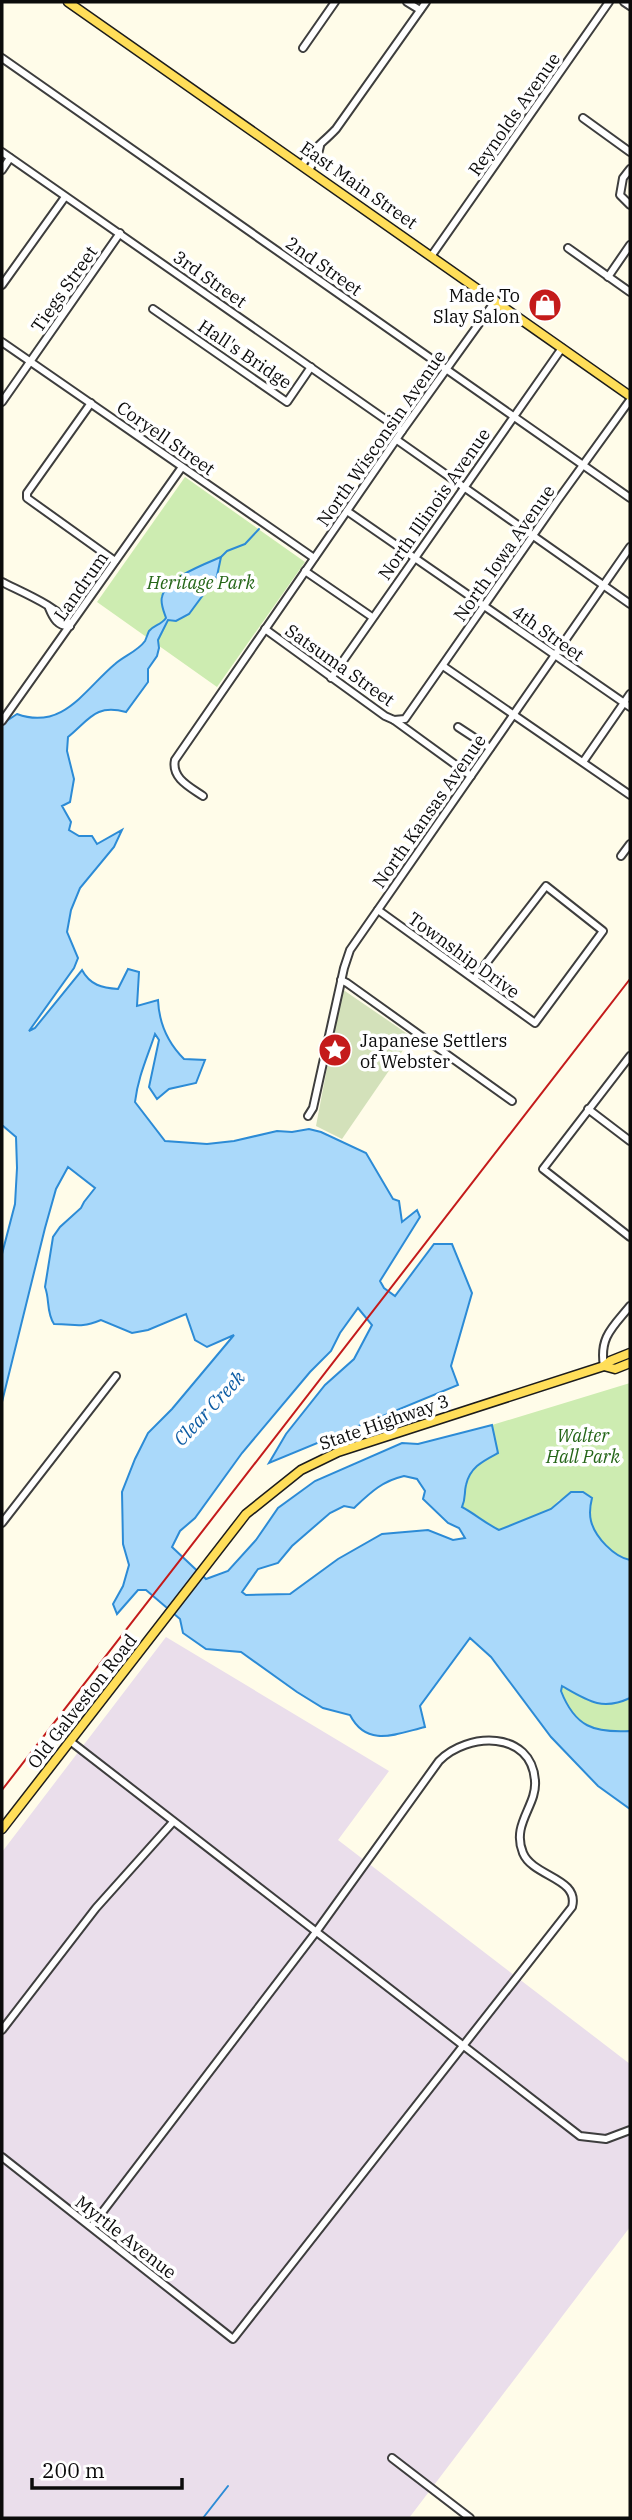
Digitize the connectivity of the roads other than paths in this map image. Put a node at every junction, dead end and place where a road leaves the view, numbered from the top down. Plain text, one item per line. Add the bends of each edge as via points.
1 (68, 2) edge
2 (335, 2) edge
3 (407, 2) edge
4 (426, 2) edge
5 (609, 2) edge
6 (624, 2) edge
7 (630, 6) edge
8 (420, 10) junction
9 (303, 48) dead end
10 (2, 58) edge
11 (583, 118) dead end
12 (2, 152) edge
13 (630, 152) edge
14 (10, 158) junction
15 (305, 167) junction
16 (630, 169) edge
17 (2, 170) edge
18 (65, 197) junction
19 (630, 205) edge
20 (120, 233) junction
21 (630, 246) edge
22 (568, 248) dead end
23 (432, 255) junction
24 (608, 277) junction
25 (2, 285) edge
26 (630, 292) edge
27 (496, 300) junction
28 (153, 309) dead end
29 (2, 342) edge
30 (562, 348) junction
31 (30, 361) junction
32 (311, 367) junction
33 (445, 369) junction
34 (630, 398) edge
35 (2, 402) edge
36 (91, 403) junction
37 (513, 416) junction
38 (402, 431) junction
39 (397, 440) junction
40 (583, 465) junction
41 (183, 467) junction
42 (463, 487) junction
43 (630, 498) edge
44 (347, 511) junction
45 (533, 536) junction
46 (630, 547) edge
47 (414, 557) junction
48 (314, 558) junction
49 (116, 561) junction
50 (305, 571) junction
51 (2, 582) edge
52 (603, 585) junction
53 (630, 604) edge
54 (485, 606) junction
55 (372, 617) junction
56 (70, 625) junction
57 (265, 629) junction
58 (554, 654) junction
59 (443, 666) junction
60 (331, 678) junction
61 (630, 694) edge
62 (627, 705) edge
63 (513, 715) junction
64 (397, 720) junction
65 (2, 721) edge
66 (458, 727) dead end
67 (490, 748) junction
68 (583, 762) junction
69 (471, 776) junction
70 (630, 795) edge
71 (203, 796) dead end
72 (630, 844) edge
73 (621, 856) dead end
74 (378, 910) junction
75 (474, 979) junction
76 (341, 981) junction
77 (630, 1056) edge
78 (512, 1101) dead end
79 (588, 1109) junction
80 (308, 1116) dead end
81 (630, 1141) edge
82 (630, 1237) edge
83 (630, 1306) edge
84 (630, 1353) edge
85 (630, 1363) edge
86 (604, 1366) junction
87 (116, 1376) dead end
88 (2, 1523) edge
89 (186, 1593) joint
90 (70, 1741) junction
91 (173, 1822) junction
92 (2, 1829) edge
93 (316, 1932) junction
94 (2, 2030) edge
95 (461, 2046) junction
96 (630, 2130) edge
97 (2, 2157) edge
98 (91, 2227) junction
99 (393, 2458) dead end
100 (470, 2518) edge

1 - 15 main road, East Main Street
2 - 9 street
3 - 8 street
4 - 8 street
5 - 23 street, Reynolds Avenue
6 - 7 street
8 - 15 street
10 - 33 street, 2nd Street
11 - 13 street
12 - 14 street, 3rd Street
14 - 17 street
14 - 18 street, 3rd Street
15 - 23 main road, East Main Street
16 - 19 street via 620,195
18 - 20 street, 3rd Street
18 - 25 street
20 - 31 street, Tiegs Street
20 - 32 street, 3rd Street
21 - 24 street
22 - 24 street
23 - 27 main road, East Main Street
24 - 26 street
27 - 30 main road, East Main Street
27 - 33 street, North Wisconsin Avenue
28 - 32 street, Hall's Bridge via 287,402
29 - 31 street, Coryell Street
30 - 34 main road, East Main Street
30 - 37 street, North Illinois Avenue
31 - 35 street, Tiegs Street
31 - 36 street, Coryell Street
32 - 38 street, 3rd Street
33 - 37 street, 2nd Street
33 - 38 street, North Wisconsin Avenue
34 - 40 street, North Iowa Avenue
36 - 41 street, Coryell Street
36 - 49 street via 27,498
37 - 40 street, 2nd Street
37 - 42 street, North Illinois Avenue
38 - 39 street, North Wisconsin Avenue
39 - 42 street
39 - 44 street, North Wisconsin Avenue
40 - 43 street, 2nd Street
40 - 45 street, North Iowa Avenue
41 - 48 street, Coryell Street
41 - 49 street, Landrum
42 - 45 street
42 - 47 street, North Illinois Avenue
44 - 47 street, 4th Street
44 - 48 street, North Wisconsin Avenue
45 - 52 street
45 - 54 street, North Iowa Avenue
46 - 52 street, North Kansas Avenue
47 - 54 street, 4th Street
47 - 55 street, North Illinois Avenue
48 - 50 street, North Wisconsin Avenue
49 - 56 street, Landrum
50 - 55 street
50 - 57 street
51 - 56 street via 49,608 57,622
52 - 53 street
52 - 58 street, North Kansas Avenue
54 - 58 street, 4th Street
54 - 59 street, North Iowa Avenue
55 - 60 street, North Illinois Avenue
56 - 65 street, Landrum
57 - 60 street, Satsuma Street
57 - 71 street via 175,760 178,778
58 - 62 street, 4th Street
58 - 63 street, North Kansas Avenue
59 - 63 street
59 - 64 street, North Iowa Avenue via 411,713
60 - 64 street, Satsuma Street
61 - 62 street
62 - 68 street
63 - 67 street, North Kansas Avenue
63 - 68 street
64 - 69 street, Satsuma Street
66 - 67 street
67 - 69 street, North Kansas Avenue
68 - 70 street
69 - 74 street, North Kansas Avenue
72 - 73 street
74 - 75 street, Township Drive
74 - 76 street, North Kansas Avenue via 350,950
75 - 75 street, Township Drive via 546,886 603,931 535,1023
76 - 78 street
76 - 80 street, North Kansas Avenue
77 - 79 street
79 - 81 street
79 - 82 street via 543,1169
83 - 86 street via 607,1334
84 - 86 main road, State Highway 3
85 - 86 main road, State Highway 3 via 615,1369
86 - 89 main road, State Highway 3 via 338,1452 301,1470 246,1514
87 - 88 street
89 - 90 main road, Old Galveston Road
90 - 91 street
90 - 92 main road, Old Galveston Road
91 - 93 street
91 - 94 street via 96,1908
93 - 95 street
93 - 95 street via 444,1755 481,1740 501,1742 520,1751 531,1764 535,1781 520,1829 521,1850 534,1867 569,1888 573,1903
93 - 98 street
95 - 96 street via 580,2136 606,2139
95 - 98 street, Myrtle Avenue via 233,2339
97 - 98 street, Myrtle Avenue
99 - 100 street

